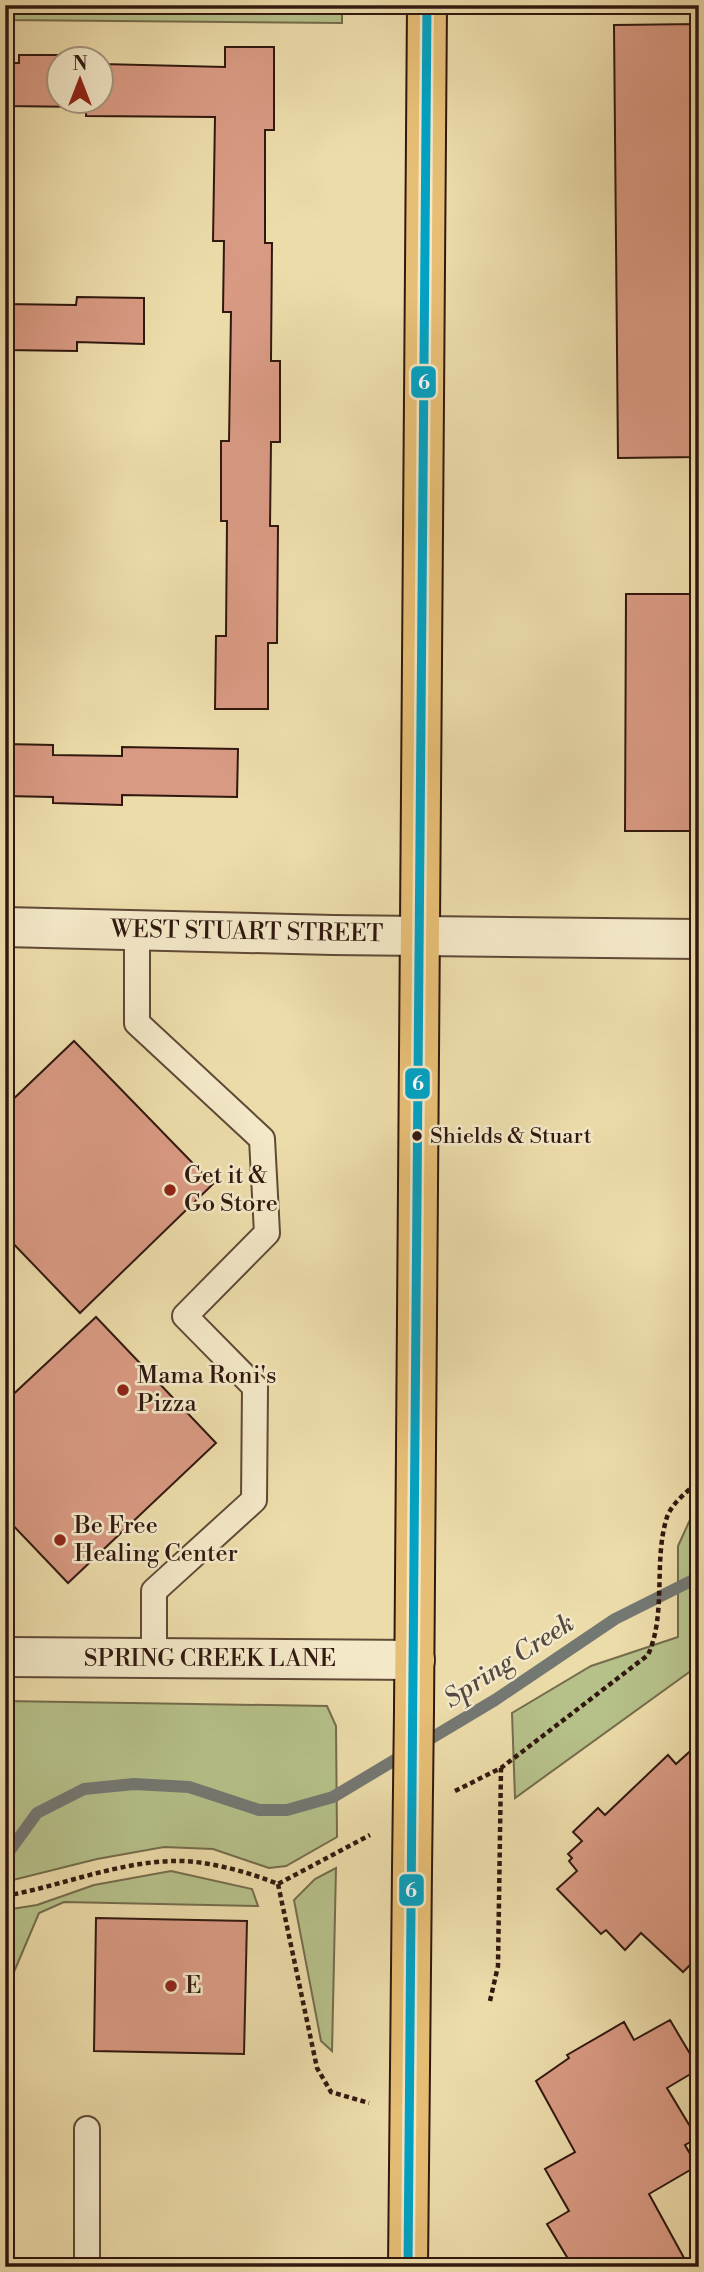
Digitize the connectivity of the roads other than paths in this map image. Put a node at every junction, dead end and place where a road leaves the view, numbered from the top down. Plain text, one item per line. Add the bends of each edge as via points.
1 (427, 5) edge
2 (5, 927) edge
3 (137, 930) junction
4 (421, 935) junction
5 (699, 939) edge
6 (5, 1657) edge
7 (154, 1659) junction
8 (415, 1660) junction
9 (87, 2129) dead end
10 (87, 2267) edge
11 (408, 2267) edge

1 - 4 main road
2 - 3 street, WEST STUART STREET
3 - 4 street, WEST STUART STREET
3 - 7 lane via 137,1023 262,1139 267,1233 185,1315 255,1387 254,1500 154,1591
4 - 5 street, WEST STUART STREET
4 - 8 main road
6 - 7 street, SPRING CREEK LANE
7 - 8 street, SPRING CREEK LANE
8 - 11 main road, bridge
9 - 10 lane

